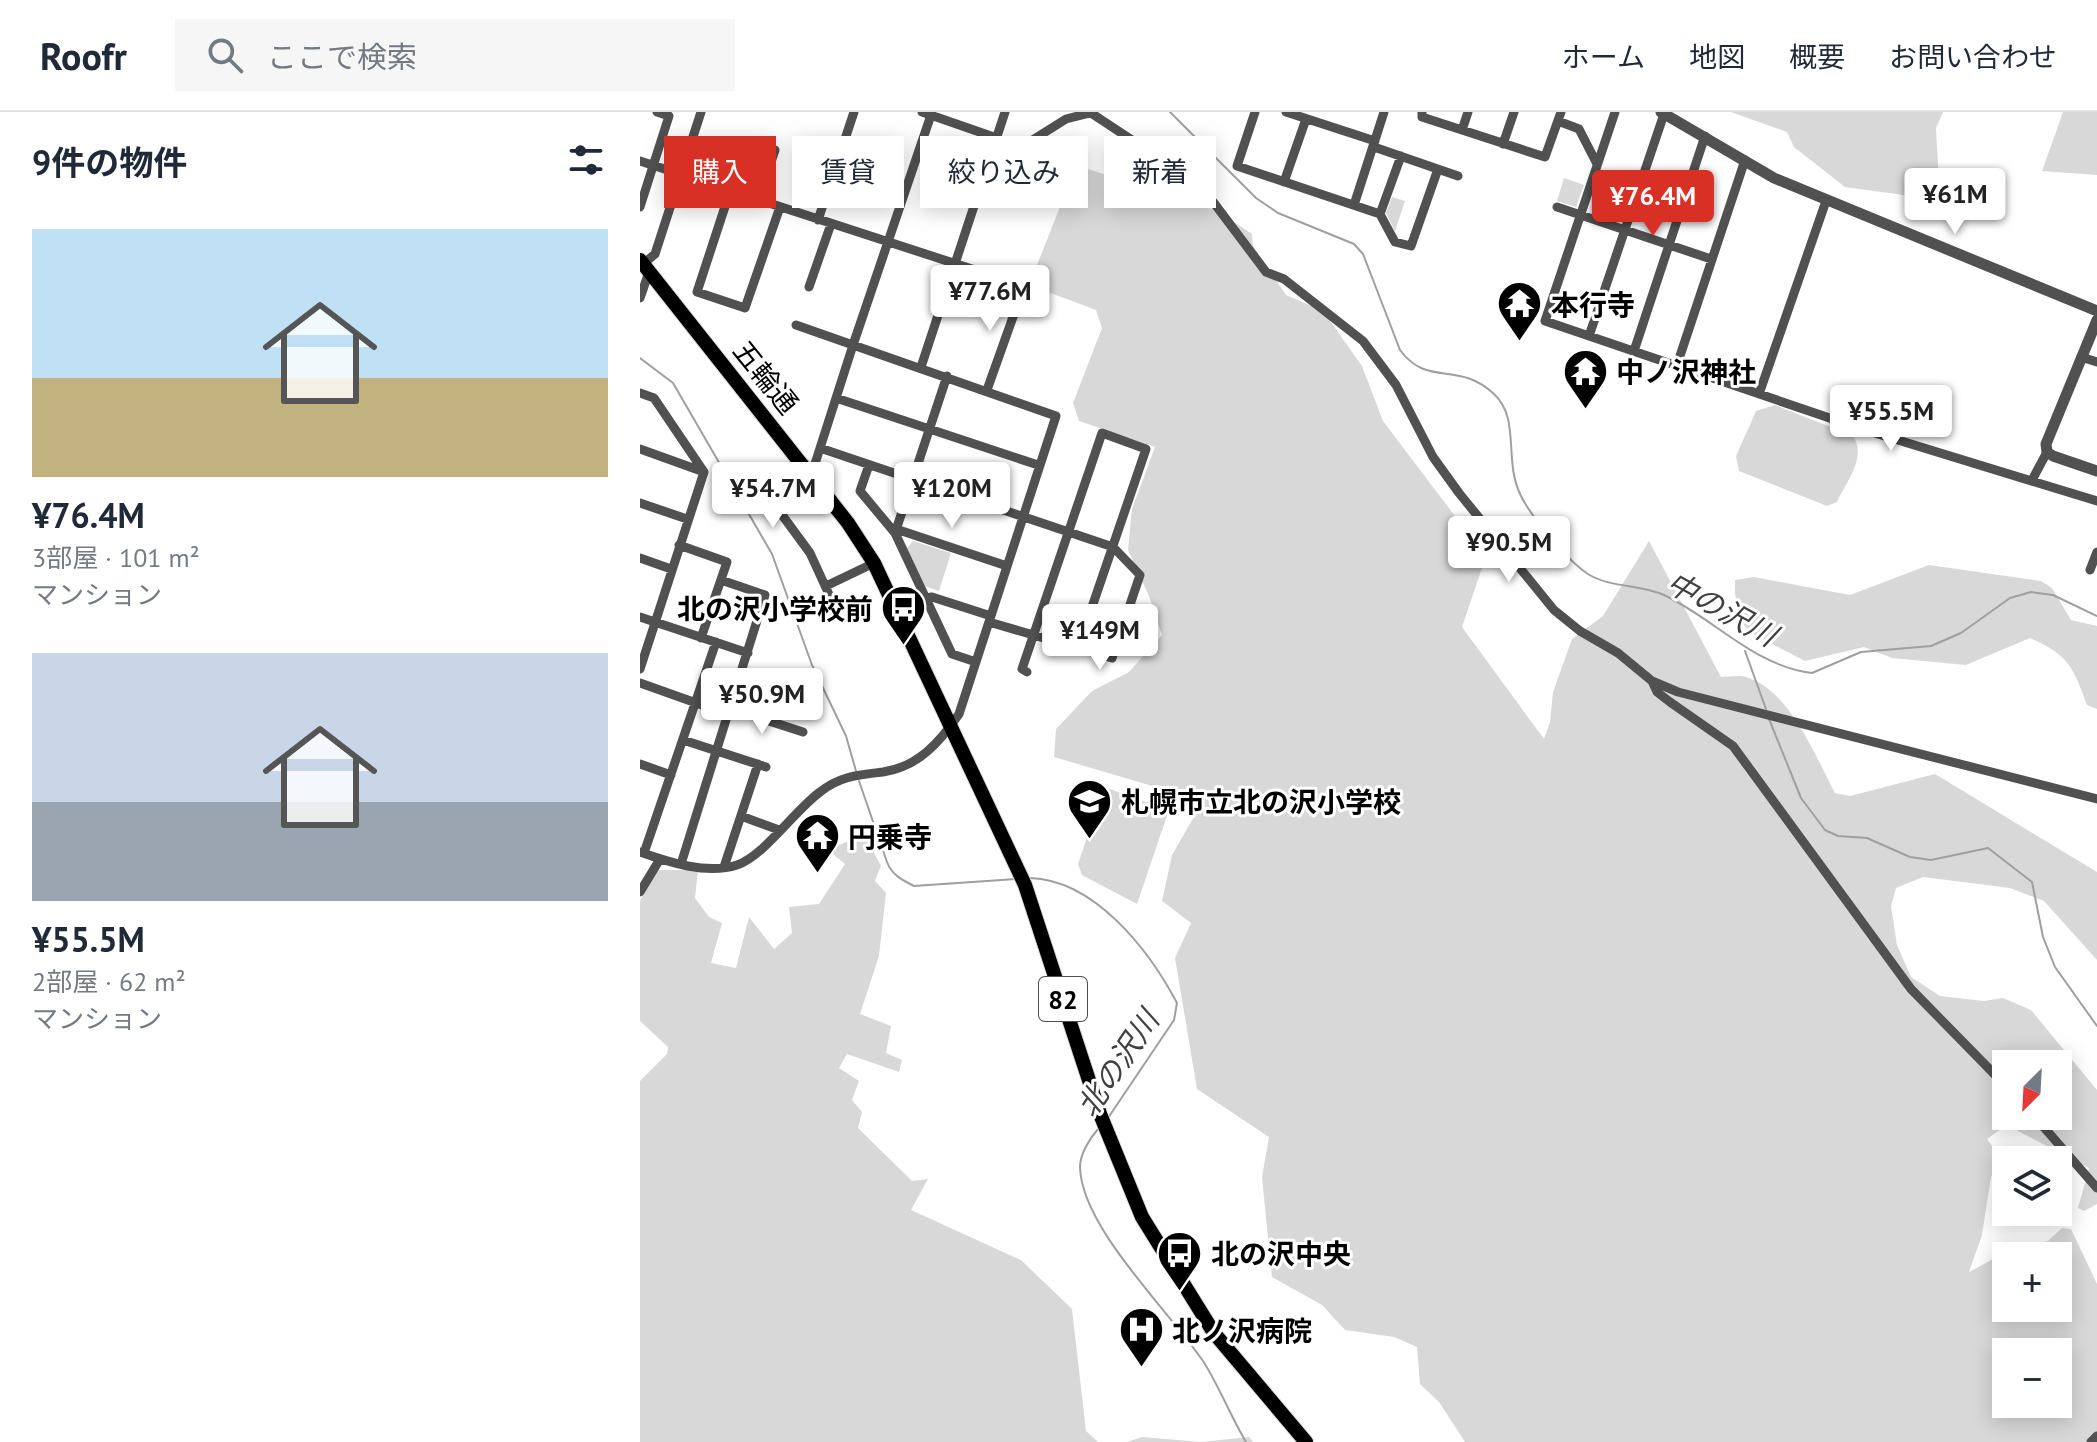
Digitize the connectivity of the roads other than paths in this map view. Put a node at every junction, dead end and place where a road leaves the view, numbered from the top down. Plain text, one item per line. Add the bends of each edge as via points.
1 (657, 112) edge
2 (701, 112) edge
3 (854, 112) edge
4 (1005, 112) edge
5 (1093, 112) edge
6 (1255, 112) edge
7 (1286, 112) edge
8 (1384, 112) edge
9 (1422, 112) edge
10 (1468, 112) edge
11 (1514, 112) edge
12 (1615, 112) edge
13 (928, 113) edge
14 (1662, 113) edge
15 (1068, 116) edge
16 (1559, 116) edge
17 (1306, 119) junction
18 (1462, 130) junction
19 (693, 136) edge
20 (993, 136) edge
21 (996, 136) edge
22 (1038, 136) edge
23 (1705, 136) junction
24 (1374, 144) junction
25 (1503, 144) junction
26 (1401, 156) junction
27 (1745, 160) junction
28 (640, 161) edge
29 (1597, 164) junction
30 (653, 165) junction
31 (664, 169) edge
32 (1438, 169) junction
33 (1458, 176) dead end
34 (1284, 182) junction
35 (1826, 201) junction
36 (1354, 205) junction
37 (776, 206) edge
38 (640, 207) edge
39 (780, 207) junction
40 (1557, 207) dead end
41 (669, 208) edge
42 (724, 208) edge
43 (973, 208) edge
44 (1380, 214) junction
45 (1580, 215) junction
46 (818, 220) junction
47 (831, 224) junction
48 (1624, 230) junction
49 (887, 241) junction
50 (1669, 245) junction
51 (1711, 259) junction
52 (955, 264) junction
53 (644, 266) edge
54 (809, 287) dead end
55 (640, 298) edge
56 (2097, 311) edge
57 (2097, 320) edge
58 (796, 325) dead end
59 (1589, 336) junction
60 (853, 345) junction
61 (1634, 351) junction
62 (2081, 357) junction
63 (2097, 362) edge
64 (1677, 365) junction
65 (921, 367) junction
66 (947, 376) junction
67 (987, 390) junction
68 (640, 393) edge
69 (1759, 394) junction
70 (836, 398) junction
71 (930, 429) junction
72 (820, 448) junction
73 (640, 449) edge
74 (2047, 452) junction
75 (869, 465) junction
76 (1038, 465) junction
77 (804, 467) junction
78 (2097, 471) edge
79 (704, 472) junction
80 (913, 480) junction
81 (2032, 480) junction
82 (2097, 501) edge
83 (640, 503) edge
84 (1020, 517) junction
85 (687, 519) junction
86 (1069, 532) junction
87 (895, 533) junction
88 (679, 545) junction
89 (1113, 547) junction
90 (2097, 552) edge
91 (640, 558) edge
92 (874, 563) junction
93 (1007, 566) junction
94 (671, 569) junction
95 (2090, 570) dead end
96 (721, 580) junction
97 (826, 586) junction
98 (926, 598) junction
99 (832, 601) dead end
100 (640, 617) edge
101 (990, 619) junction
102 (655, 622) junction
103 (1035, 635) junction
104 (701, 638) junction
105 (716, 642) junction
106 (1078, 648) junction
107 (748, 653) junction
108 (976, 662) junction
109 (640, 669) edge
110 (1027, 672) dead end
111 (1652, 681) junction
112 (640, 683) edge
113 (695, 703) junction
114 (731, 712) junction
115 (803, 732) dead end
116 (954, 734) junction
117 (683, 740) junction
118 (718, 752) junction
119 (640, 764) edge
120 (671, 775) junction
121 (2097, 799) edge
122 (741, 816) junction
123 (779, 830) junction
124 (642, 852) edge
125 (660, 859) junction
126 (681, 864) junction
127 (724, 867) junction
128 (640, 892) edge
129 (1992, 1072) edge
130 (2046, 1130) edge
131 (2097, 1188) edge
132 (2097, 1436) edge
133 (1306, 1442) edge
134 (2091, 1442) edge

1 - 30 street via 669,116
2 - 19 street
3 - 46 street
4 - 21 street
5 - 15 street
5 - 111 street via 1185,175 1211,199 1266,272 1284,279 1363,341 1396,385 1433,457 1531,584 1580,631
6 - 34 street via 1237,166
7 - 17 street
8 - 24 street
9 - 18 street via 1422,117
10 - 18 street
11 - 25 street
12 - 29 street
13 - 20 street
13 - 49 street
14 - 23 street
14 - 48 street
15 - 22 street
16 - 25 street via 1545,157
16 - 29 street via 1579,129
17 - 24 street
17 - 34 street
18 - 25 street
23 - 27 street
23 - 50 street
24 - 26 street
24 - 36 street
26 - 32 street
26 - 44 street
27 - 35 street
27 - 51 street
28 - 30 street
29 - 45 street
30 - 31 street
30 - 38 street
32 - 33 street
32 - 44 street via 1411,246 1395,242
34 - 36 street
35 - 56 street
35 - 69 street
36 - 44 street
37 - 39 street
39 - 42 street via 745,308 697,292
39 - 46 street
40 - 45 street
41 - 53 street via 655,254
43 - 52 street
45 - 48 street
45 - 59 street via 1545,321
46 - 47 street
47 - 49 street
47 - 54 street
48 - 50 street
48 - 59 street
49 - 52 street
49 - 60 street
50 - 51 street
50 - 61 street
51 - 64 street
52 - 65 street
52 - 67 street via 1024,286
53 - 55 street
53 - 77 main road, 五輪通 / 82
57 - 62 street
58 - 60 street
59 - 61 street
60 - 65 street
60 - 70 street
61 - 64 street
62 - 63 street
62 - 74 street via 2048,437
64 - 69 street
65 - 66 street
66 - 67 street
66 - 71 street
67 - 76 street via 1056,416
68 - 79 street via 654,398
69 - 81 street
70 - 71 street
70 - 72 street
71 - 76 street
71 - 80 street
72 - 75 street
72 - 77 street
73 - 79 street
74 - 78 street
74 - 81 street
75 - 80 street
75 - 87 street via 860,491
76 - 84 street
77 - 92 main road, 五輪通 / 82
77 - 97 street via 789,475 777,508 810,553
79 - 85 street
80 - 84 street
80 - 87 street
81 - 82 street
83 - 85 street
84 - 86 street
84 - 93 street
85 - 88 street
86 - 89 street
86 - 89 street via 1102,433 1146,449
86 - 103 street
87 - 93 street
87 - 98 street
88 - 94 street
88 - 96 street via 727,562
89 - 106 street
89 - 106 street via 1140,575 1117,645 1112,658
90 - 95 street
91 - 94 street
92 - 97 street
92 - 116 main road, 五輪通 / 82
93 - 101 street
94 - 102 street
96 - 104 street
96 - 107 street via 765,595
97 - 99 street
98 - 101 street
98 - 108 street via 952,654
100 - 102 street
101 - 103 street
101 - 108 street
102 - 104 street
102 - 109 street
103 - 106 street
103 - 110 street via 1022,669
104 - 105 street
105 - 107 street
105 - 113 street
107 - 114 street
108 - 116 street
111 - 121 street
111 - 129 street via 1663,697 1733,746 1911,989
112 - 113 street
113 - 114 street
113 - 117 street
114 - 115 street
114 - 118 street
116 - 123 street via 897,769 848,775 819,792
116 - 133 main road, 82 via 1018,867 1100,1114 1142,1217 1214,1333
117 - 118 street
117 - 120 street
118 - 122 street via 762,765
118 - 126 street
119 - 120 street
120 - 124 street
122 - 123 street
122 - 127 street
123 - 127 street via 752,856
124 - 125 street
125 - 126 street
125 - 128 street
126 - 127 street
130 - 131 street
132 - 134 street

